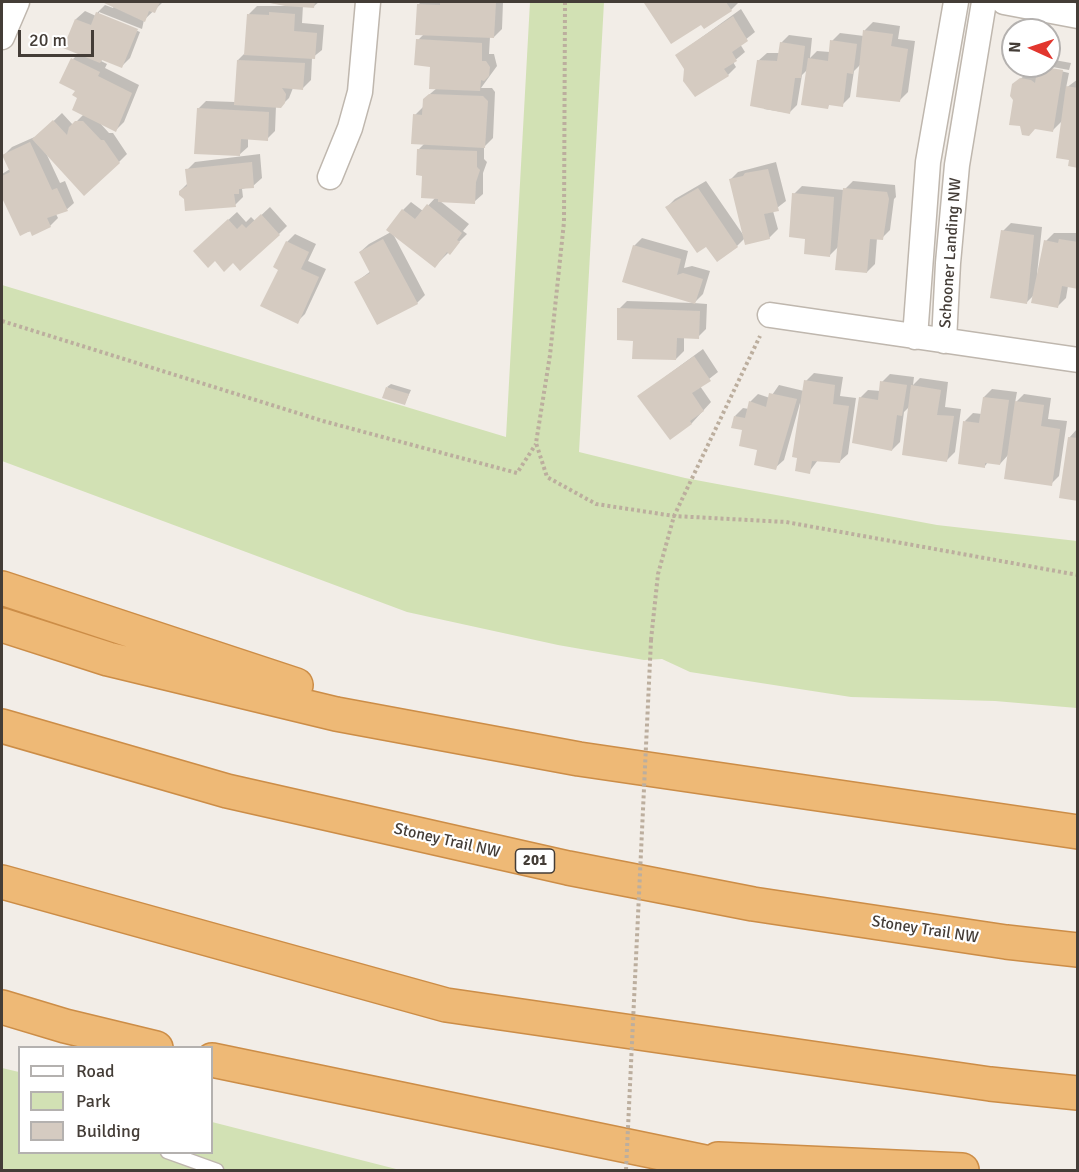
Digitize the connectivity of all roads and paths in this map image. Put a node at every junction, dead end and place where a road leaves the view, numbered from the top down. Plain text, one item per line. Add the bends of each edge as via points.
1 (16, 2) edge
2 (368, 2) edge
3 (565, 2) edge
4 (956, 2) edge
5 (984, 2) edge
6 (1004, 2) edge
7 (1077, 16) edge
8 (2, 37) edge
9 (928, 162) junction
10 (957, 165) junction
11 (330, 177) dead end
12 (770, 315) joint
13 (2, 321) edge
14 (915, 337) junction
15 (944, 340) junction
16 (1077, 360) edge
17 (536, 444) junction
18 (674, 516) junction
19 (1077, 575) edge
20 (2, 588) edge
21 (2, 625) edge
22 (2, 726) edge
23 (452, 735) junction
24 (1077, 832) edge
25 (2, 882) edge
26 (1077, 950) edge
27 (2, 1007) edge
28 (152, 1046) edge
29 (213, 1060) edge
30 (1077, 1092) edge
31 (173, 1154) edge
32 (674, 1157) junction
33 (217, 1170) edge
34 (626, 1170) edge
35 (743, 1170) edge
36 (962, 1170) edge

1 - 8 street
2 - 11 street via 360,92
3 - 17 path via 564,222
4 - 9 street, Schooner Landing NW
5 - 10 street, Schooner Landing NW
6 - 7 street
9 - 10 street, Schooner Landing NW
9 - 14 street, Schooner Landing NW
10 - 15 street, Schooner Landing NW
12 - 14 street
12 - 18 path
13 - 17 path via 323,420 517,473
14 - 15 street
15 - 16 street
17 - 18 path via 547,477 596,504
18 - 19 path via 786,522
18 - 34 path, bridge via 658,574 651,640
20 - 23 highway
21 - 23 highway via 119,662 336,714
22 - 26 highway, Stoney Trail NW / 201 via 227,791 568,868 753,904
23 - 24 highway via 579,759
25 - 30 highway via 446,1005 990,1084
27 - 28 highway
29 - 32 highway
31 - 33 lane
32 - 35 highway
32 - 36 highway

